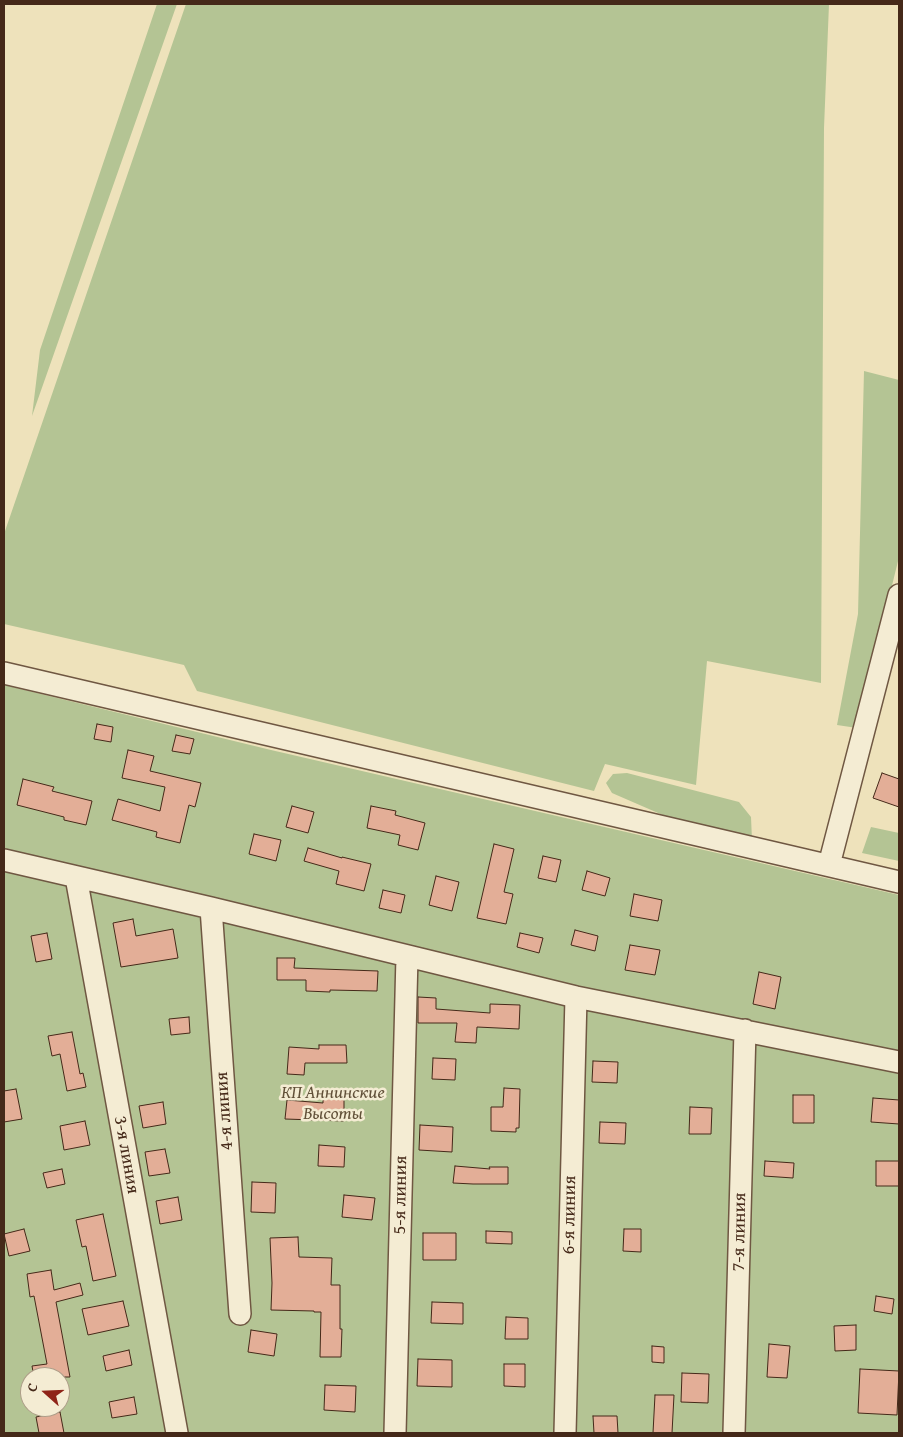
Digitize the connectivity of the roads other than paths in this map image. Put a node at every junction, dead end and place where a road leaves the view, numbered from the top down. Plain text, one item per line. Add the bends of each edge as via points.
1 (899, 595) edge
2 (4, 673) edge
3 (4, 860) edge
4 (829, 865) junction
5 (76, 877) junction
6 (899, 882) edge
7 (211, 908) junction
8 (408, 956) junction
9 (576, 997) junction
10 (745, 1030) junction
11 (899, 1062) edge
12 (240, 1314) dead end
13 (177, 1433) edge
14 (395, 1433) edge
15 (565, 1433) edge
16 (734, 1433) edge

1 - 4 street
2 - 4 street
3 - 5 street
4 - 6 street
5 - 7 street
5 - 13 street, 3-я линия
7 - 8 street
7 - 12 street, 4-я линия
8 - 9 street
8 - 14 street, 5-я линия
9 - 10 street
9 - 15 street, 6-я линия
10 - 11 street
10 - 16 street, 7-я линия

